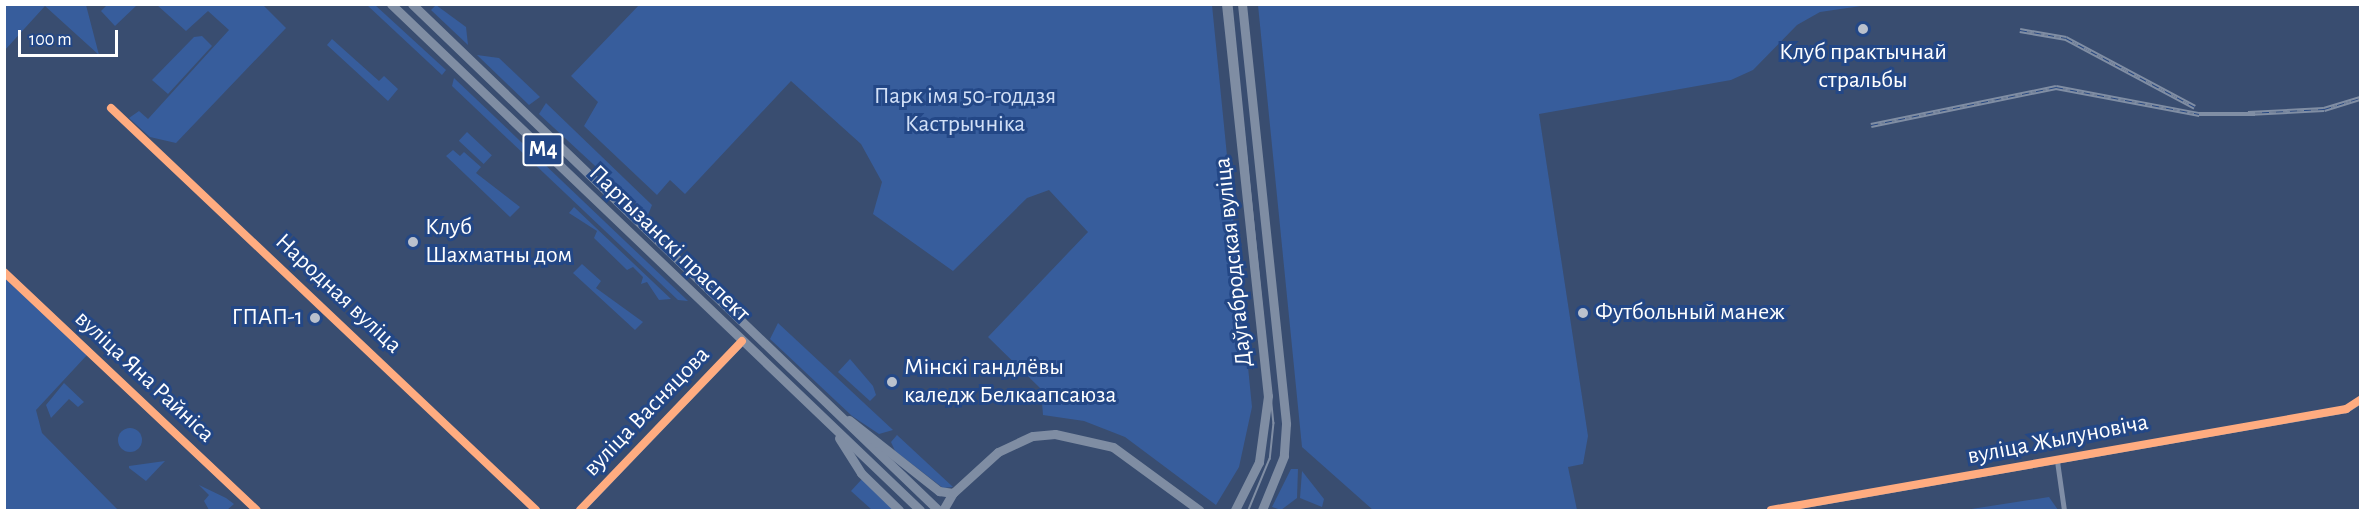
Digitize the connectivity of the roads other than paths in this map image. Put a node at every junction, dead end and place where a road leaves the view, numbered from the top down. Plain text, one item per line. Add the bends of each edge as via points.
1 (391, 4) edge
2 (412, 4) edge
3 (1226, 4) edge
4 (1242, 4) edge
5 (111, 108) dead end
6 (4, 272) edge
7 (755, 335) junction
8 (742, 341) junction
9 (2361, 400) edge
10 (836, 412) junction
11 (833, 428) junction
12 (2057, 461) junction
13 (953, 493) junction
14 (257, 510) edge
15 (536, 510) edge
16 (580, 510) edge
17 (899, 510) edge
18 (920, 510) edge
19 (938, 510) edge
20 (943, 510) edge
21 (1199, 510) edge
22 (1235, 510) edge
23 (1262, 510) edge
24 (1771, 510) edge
25 (2064, 510) edge

1 - 8 main road, Партызанскі праспект / М4
2 - 7 main road, Партызанскі праспект / М4
3 - 22 main road, Даўгабродская вуліца via 1268,396 1259,462
4 - 23 main road, Даўгабродская вуліца via 1286,424 1284,456
5 - 15 street, Народная вуліца
6 - 14 street, вуліца Яна Райніса
7 - 8 main road
7 - 10 main road, Партызанскі праспект / М4
8 - 11 main road, Партызанскі праспект / М4
8 - 16 street, вуліца Васняцова
9 - 12 street, вуліца Жылуновіча via 2351,407
10 - 13 main road via 934,487
10 - 19 main road, Партызанскі праспект / М4
11 - 17 main road via 861,473
11 - 18 main road, Партызанскі праспект / М4
12 - 24 street, вуліца Жылуновіча
12 - 25 street
13 - 20 main road
13 - 21 main road via 1014,443 1067,435 1113,447

